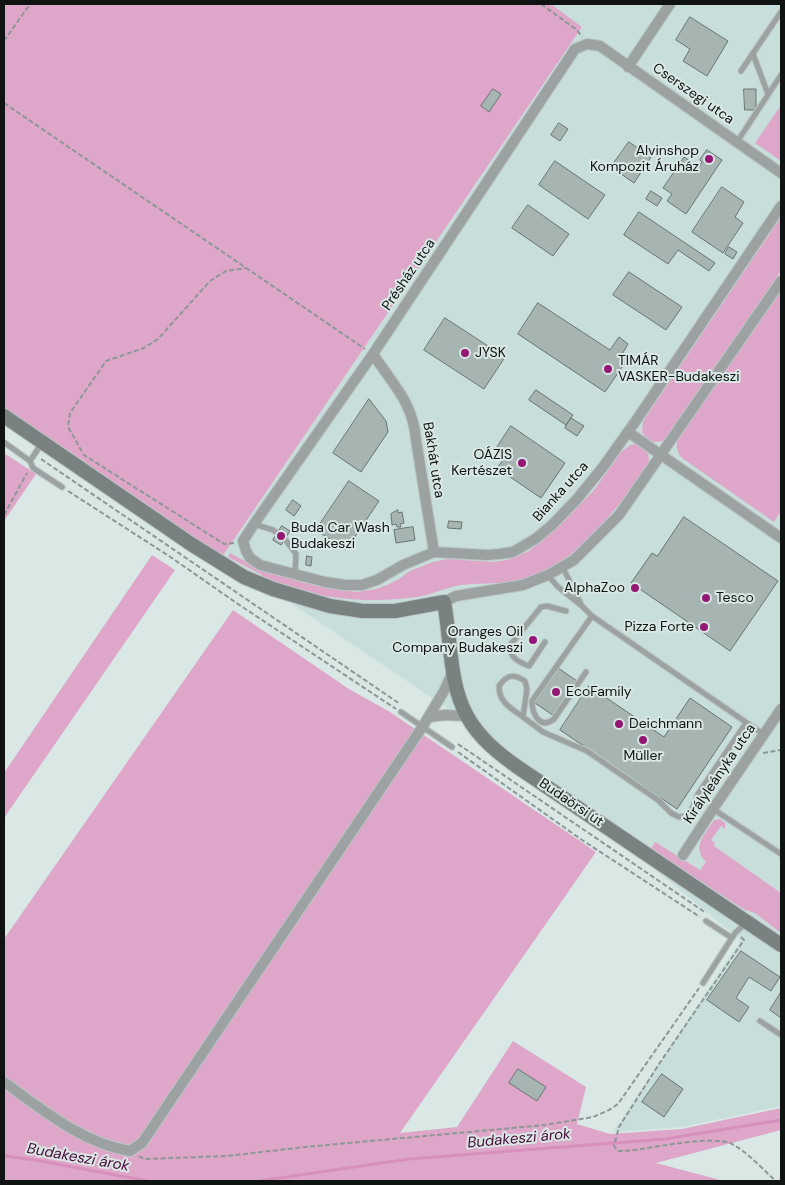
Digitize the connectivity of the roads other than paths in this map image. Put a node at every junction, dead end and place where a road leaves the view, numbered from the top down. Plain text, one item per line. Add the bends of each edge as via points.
1 (670, 4) edge
2 (781, 12) edge
3 (587, 44) joint
4 (753, 54) junction
5 (628, 67) junction
6 (742, 71) dead end
7 (781, 75) edge
8 (768, 94) junction
9 (737, 142) junction
10 (781, 172) edge
11 (781, 206) edge
12 (781, 281) edge
13 (373, 354) junction
14 (4, 416) edge
15 (628, 432) junction
16 (6, 443) dead end
17 (38, 448) junction
18 (662, 455) junction
19 (30, 461) junction
20 (62, 487) road end
21 (254, 524) junction
22 (277, 533) dead end
23 (781, 538) edge
24 (285, 539) dead end
25 (434, 552) junction
26 (562, 566) junction
27 (294, 575) junction
28 (548, 575) junction
29 (444, 602) junction
30 (582, 606) junction
31 (566, 611) dead end
32 (592, 616) junction
33 (545, 642) dead end
34 (454, 670) junction
35 (586, 672) dead end
36 (781, 709) edge
37 (401, 712) road end
38 (467, 716) junction
39 (429, 717) junction
40 (523, 717) junction
41 (746, 723) junction
42 (423, 726) junction
43 (763, 734) junction
44 (452, 748) road end
45 (713, 809) junction
46 (781, 854) edge
47 (683, 855) dead end
48 (708, 919) road end
49 (747, 922) junction
50 (733, 935) junction
51 (781, 945) edge
52 (703, 983) road end
53 (760, 1022) dead end
54 (781, 1035) edge
55 (4, 1082) edge

1 - 5 street
2 - 4 lane
3 - 5 street, Cserszegi utca via 600,46
3 - 13 street, Présház utca via 575,50
4 - 6 lane
4 - 8 lane
5 - 9 street, Cserszegi utca
7 - 8 lane
8 - 9 lane
9 - 10 street, Cserszegi utca
11 - 15 street, Bianka utca
12 - 18 street
13 - 21 street, Présház utca
13 - 25 street, Bakhát utca via 408,405 414,423
14 - 17 main road
15 - 18 street
15 - 25 street, Bianka utca via 577,499 535,539 513,552 487,556
16 - 19 lane
17 - 19 lane
17 - 29 main road via 244,577 273,589 330,606 363,611 395,610
18 - 23 street
18 - 26 street via 619,515 574,560
19 - 20 lane via 33,468
21 - 22 lane
21 - 27 street, Bianka utca via 244,541 250,558 260,565
24 - 27 lane via 296,554
25 - 27 street, Bianka utca via 362,585
26 - 28 street
26 - 30 lane
28 - 29 street via 523,585 456,596
28 - 30 lane
29 - 34 main road, Budaörsi út
30 - 32 lane
31 - 33 lane via 540,607 509,650 520,663 529,666
32 - 35 lane via 532,701 538,720 544,723 554,720
32 - 41 lane
34 - 38 main road, Budaörsi út via 455,684
34 - 39 street
36 - 43 street, Királyleányka utca
37 - 42 lane
38 - 39 street
38 - 49 main road, Budaörsi út via 489,744 511,762
39 - 42 street
40 - 40 lane via 501,700 499,686 509,677 517,676 527,689
40 - 41 lane via 543,732 587,751 679,817 687,816
41 - 43 lane
42 - 44 lane
42 - 55 street via 142,1143 130,1152 112,1148 72,1130
43 - 45 street, Királyleányka utca
45 - 46 lane
45 - 47 street, Királyleányka utca
48 - 50 lane
49 - 50 lane
49 - 51 main road, Budaörsi út
50 - 52 lane
53 - 54 lane

